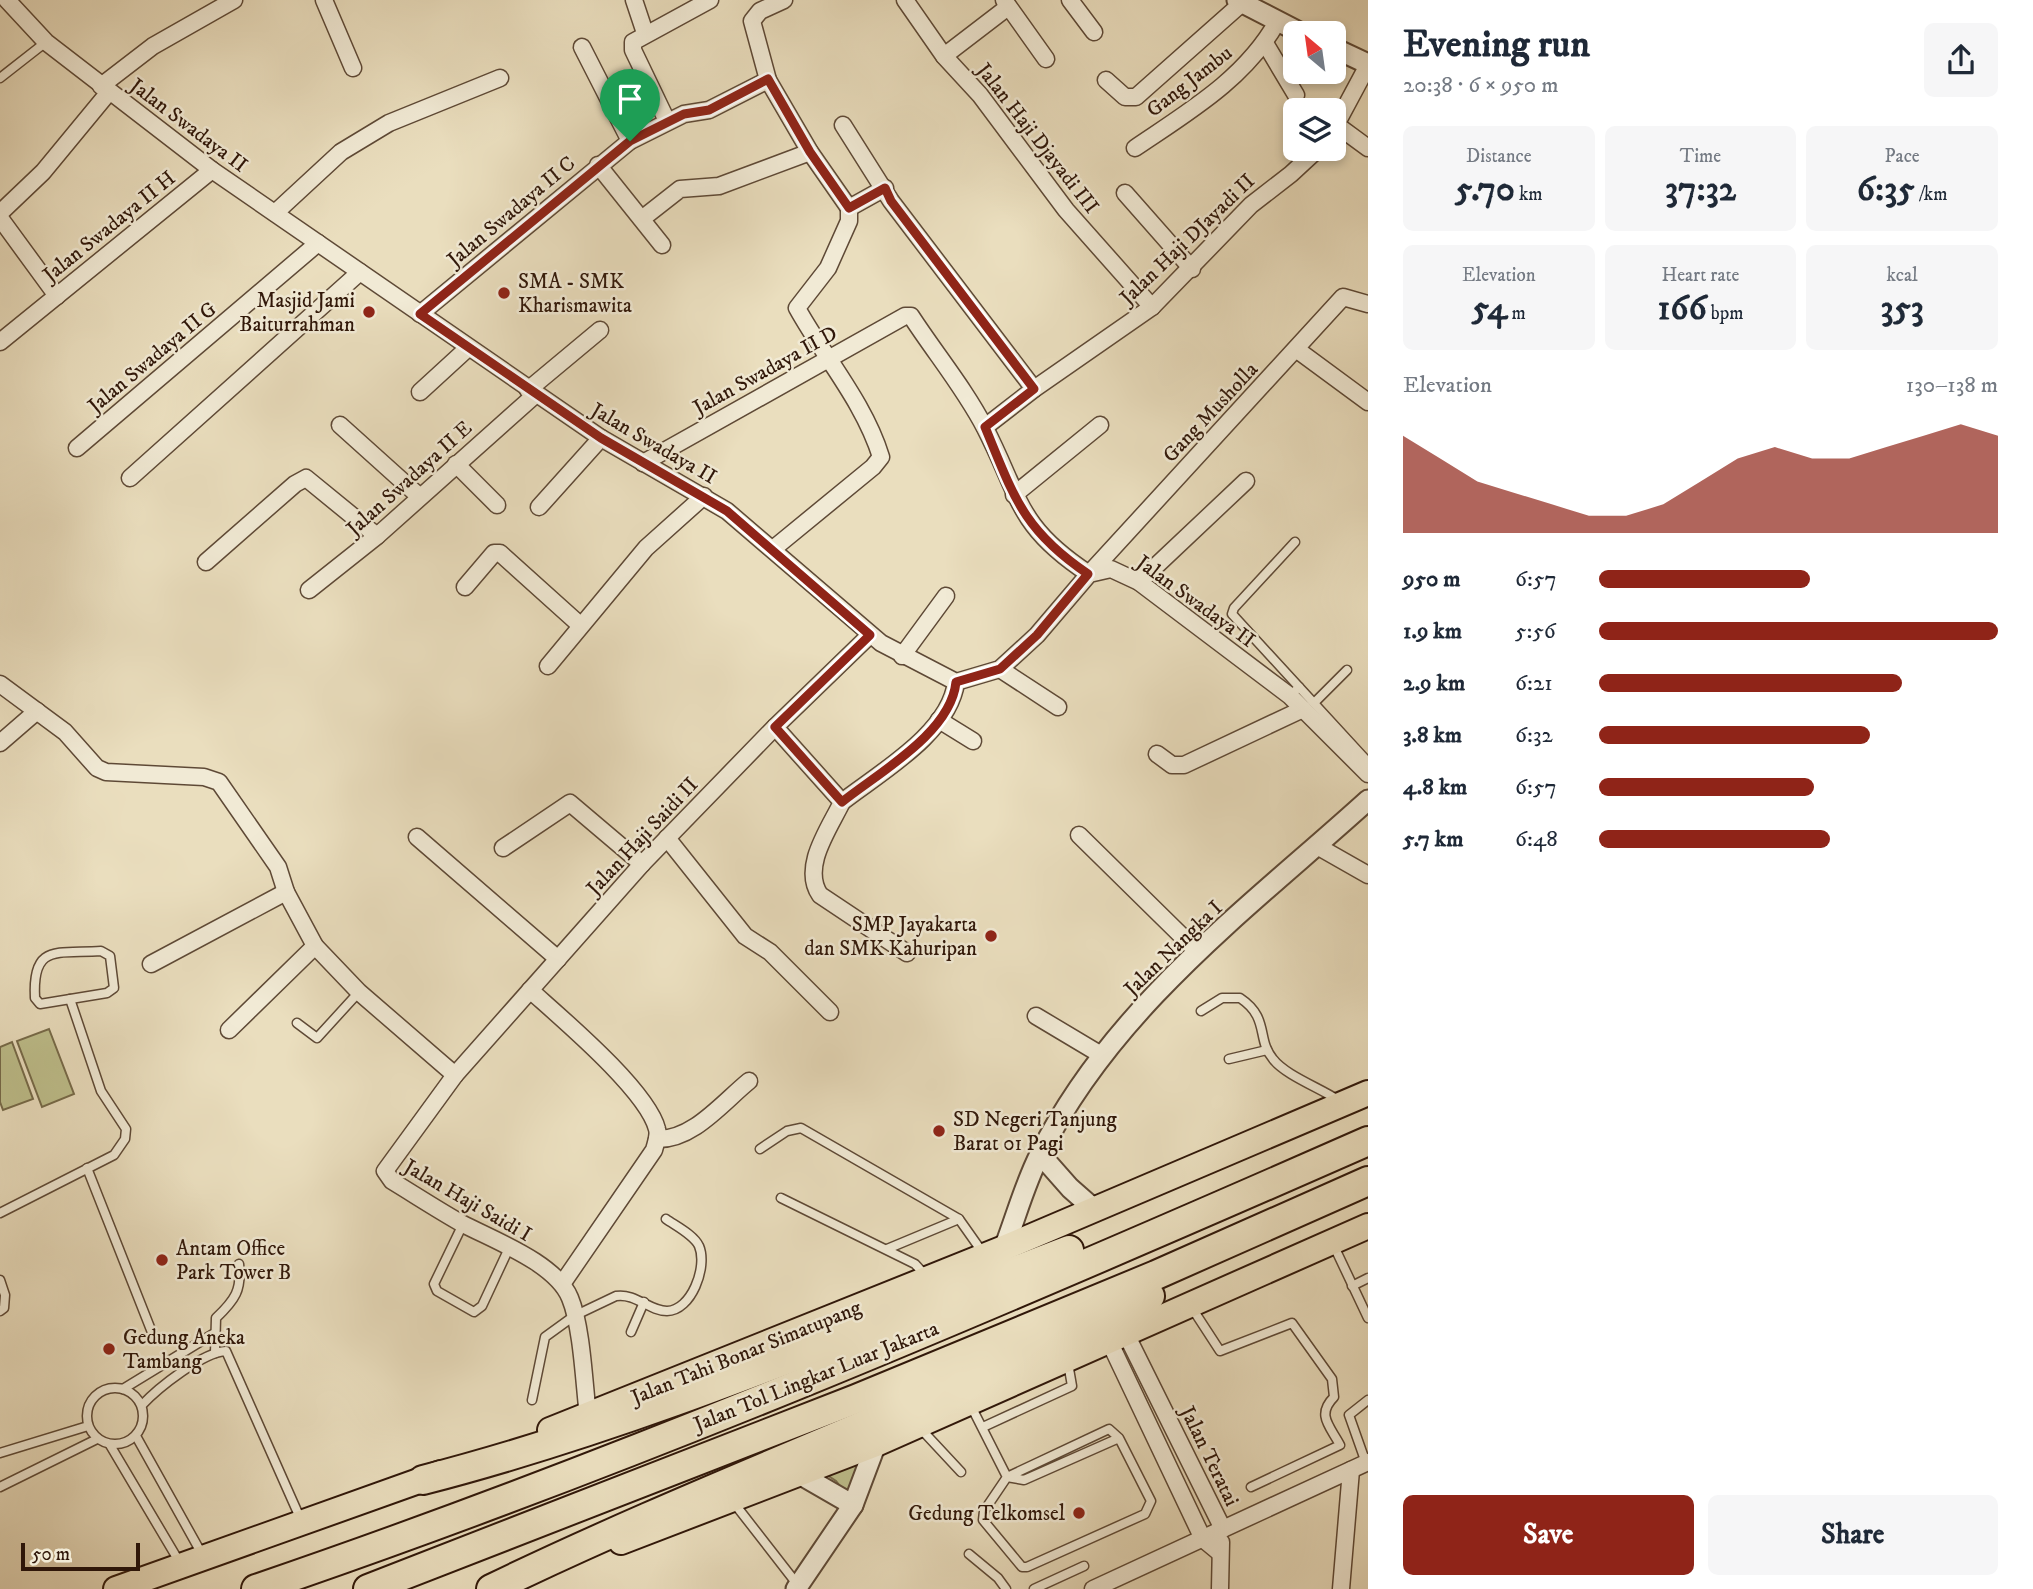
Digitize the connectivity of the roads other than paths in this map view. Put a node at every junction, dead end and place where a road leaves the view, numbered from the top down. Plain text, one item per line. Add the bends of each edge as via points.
1 (7, 0) edge
2 (234, 0) edge
3 (324, 0) edge
4 (634, 0) edge
5 (710, 0) edge
6 (784, 0) edge
7 (905, 0) edge
8 (1070, 0) edge
9 (1239, 2) edge
10 (1006, 3) edge
11 (1277, 22) junction
12 (1283, 25) edge
13 (1094, 32) dead end
14 (645, 33) junction
15 (47, 42) junction
16 (1265, 43) junction
17 (582, 47) dead end
18 (1346, 54) edge
19 (944, 56) junction
20 (1046, 59) dead end
21 (1366, 63) edge
22 (353, 68) dead end
23 (0, 78) edge
24 (499, 78) dead end
25 (768, 79) junction
26 (1106, 80) dead end
27 (105, 89) junction
28 (1296, 95) dead end
29 (1346, 100) edge
30 (667, 121) junction
31 (843, 125) dead end
32 (630, 141) junction
33 (1135, 148) dead end
34 (1368, 148) edge
35 (810, 152) junction
36 (1304, 161) edge
37 (598, 165) junction
38 (212, 170) junction
39 (885, 188) junction
40 (1125, 193) dead end
41 (849, 208) junction
42 (0, 213) edge
43 (275, 213) junction
44 (0, 218) edge
45 (643, 218) junction
46 (318, 243) junction
47 (662, 245) dead end
48 (1192, 269) junction
49 (360, 272) junction
50 (57, 296) junction
51 (1368, 304) edge
52 (1152, 307) junction
53 (420, 314) junction
54 (600, 330) dead end
55 (0, 342) edge
56 (468, 348) junction
57 (1296, 349) junction
58 (831, 357) junction
59 (1034, 389) junction
60 (420, 392) dead end
61 (531, 392) junction
62 (1368, 402) edge
63 (340, 425) dead end
64 (1100, 425) dead end
65 (985, 427) junction
66 (601, 438) junction
67 (77, 448) dead end
68 (643, 463) junction
69 (456, 464) junction
70 (130, 478) dead end
71 (1247, 481) dead end
72 (1014, 495) junction
73 (704, 496) junction
74 (420, 497) junction
75 (497, 505) dead end
76 (539, 506) dead end
77 (377, 536) junction
78 (1295, 542) dead end
79 (773, 550) junction
80 (206, 562) dead end
81 (1088, 574) junction
82 (1139, 582) junction
83 (465, 587) dead end
84 (309, 590) dead end
85 (946, 596) dead end
86 (580, 625) junction
87 (870, 635) junction
88 (902, 656) junction
89 (548, 666) dead end
90 (1000, 669) junction
91 (1347, 670) dead end
92 (956, 682) junction
93 (0, 684) edge
94 (1294, 692) junction
95 (1309, 706) junction
96 (1058, 707) dead end
97 (37, 711) junction
98 (939, 720) junction
99 (775, 727) junction
100 (974, 741) dead end
101 (0, 743) edge
102 (1157, 754) dead end
103 (1368, 762) edge
104 (1368, 774) edge
105 (1368, 800) edge
106 (842, 802) junction
107 (1079, 835) dead end
108 (417, 837) dead end
109 (667, 838) junction
110 (1317, 846) junction
111 (503, 848) dead end
112 (642, 864) junction
113 (1368, 875) edge
114 (286, 892) junction
115 (315, 946) junction
116 (1198, 952) junction
117 (907, 953) dead end
118 (558, 959) junction
119 (151, 964) dead end
120 (530, 990) junction
121 (359, 992) junction
122 (70, 999) junction
123 (1201, 1011) dead end
124 (830, 1013) dead end
125 (1036, 1016) dead end
126 (297, 1023) dead end
127 (229, 1030) dead end
128 (1267, 1049) junction
129 (1103, 1056) junction
130 (1228, 1059) dead end
131 (455, 1074) junction
132 (748, 1081) dead end
133 (1368, 1093) edge
134 (1343, 1104) junction
135 (657, 1139) junction
136 (1368, 1141) edge
137 (760, 1149) dead end
138 (1040, 1154) junction
139 (87, 1168) junction
140 (1368, 1181) edge
141 (1261, 1188) junction
142 (781, 1198) dead end
143 (1095, 1210) junction
144 (0, 1213) edge
145 (666, 1219) dead end
146 (959, 1219) junction
147 (1277, 1222) junction
148 (463, 1224) junction
149 (1368, 1226) edge
150 (1332, 1242) junction
151 (510, 1246) junction
152 (887, 1250) junction
153 (994, 1252) junction
154 (239, 1264) dead end
155 (1368, 1278) edge
156 (928, 1279) junction
157 (0, 1280) edge
158 (562, 1284) junction
159 (1352, 1286) junction
160 (644, 1301) junction
161 (1190, 1305) junction
162 (0, 1311) edge
163 (574, 1316) junction
164 (1368, 1318) edge
165 (631, 1332) dead end
166 (214, 1334) junction
167 (153, 1335) dead end
168 (1118, 1337) junction
169 (182, 1353) junction
170 (215, 1353) junction
171 (1066, 1360) junction
172 (189, 1369) junction
173 (123, 1389) junction
174 (532, 1400) dead end
175 (1368, 1400) edge
176 (969, 1403) junction
177 (142, 1405) junction
178 (588, 1416) junction
179 (88, 1426) junction
180 (918, 1426) junction
181 (983, 1427) junction
182 (136, 1436) junction
183 (1119, 1438) junction
184 (97, 1439) junction
185 (876, 1444) junction
186 (110, 1445) junction
187 (0, 1453) edge
188 (1367, 1463) edge
189 (1350, 1470) junction
190 (961, 1472) dead end
191 (800, 1475) junction
192 (1007, 1477) junction
193 (423, 1480) junction
194 (0, 1487) edge
195 (1251, 1487) dead end
196 (732, 1501) junction
197 (853, 1505) junction
198 (303, 1523) junction
199 (1223, 1529) junction
200 (1203, 1539) junction
201 (1220, 1553) junction
202 (969, 1554) dead end
203 (193, 1562) junction
204 (1084, 1566) dead end
205 (798, 1587) edge
206 (118, 1588) edge
207 (1098, 1588) edge
208 (256, 1589) edge
209 (368, 1589) edge
210 (494, 1589) edge
211 (1006, 1589) edge
212 (1034, 1589) edge
213 (1220, 1589) edge
214 (1341, 1589) edge

1 - 15 street, Jalan Swadaya II
2 - 27 street via 153,46
3 - 22 street
4 - 14 street
5 - 14 street
6 - 25 street via 760,11 752,21
7 - 19 street
8 - 13 street
9 - 11 street
9 - 26 street via 1136,97 1125,97
10 - 19 street, Jalan Haji Djayadi III
10 - 20 street
11 - 12 street
11 - 16 street, Gang Jambu
14 - 30 street via 631,46
15 - 23 lane
15 - 27 street, Jalan Swadaya II
16 - 28 street
16 - 33 street, Gang Jambu via 1227,83
17 - 32 street
18 - 21 street
19 - 52 street, Jalan Haji Djayadi III via 980,95 1066,210
21 - 29 street
21 - 34 street via 1338,126
24 - 43 street via 389,123 341,152
25 - 30 street, Jalan Swadaya II C via 709,110
25 - 35 street
27 - 38 street, Jalan Swadaya II
27 - 42 street via 43,172
30 - 32 street, Jalan Swadaya II C
31 - 39 street
32 - 37 street, Jalan Swadaya II C
35 - 41 street
35 - 45 street via 719,186 680,190
36 - 48 street, Jalan Haji DJayadi II via 1251,205
37 - 45 street
37 - 53 street, Jalan Swadaya II C
38 - 43 street, Jalan Swadaya II
38 - 50 street, Jalan Swadaya II H
39 - 41 street
39 - 59 street
40 - 48 street, Jalan Haji Djayadi III
41 - 58 street via 849,221 828,268 797,305
43 - 46 street, Jalan Swadaya II
44 - 50 street
45 - 47 street
46 - 49 street, Jalan Swadaya II
46 - 67 street, Jalan Swadaya II G
48 - 52 street, Jalan Haji DJayadi II
49 - 53 street, Jalan Swadaya II
49 - 70 street
50 - 55 street, Jalan Swadaya II H
51 - 57 street, Gang Musholla via 1343,297
52 - 59 street, Jalan Haji DJayadi II
53 - 56 street, Jalan Swadaya II
54 - 61 street, Jalan Swadaya II E
56 - 60 street
56 - 61 street, Jalan Swadaya II
57 - 62 street
57 - 81 street, Gang Musholla
58 - 65 street, Jalan Swadaya II D via 908,316
58 - 68 street, Jalan Swadaya II D
58 - 79 street via 881,457
59 - 65 street, Jalan Haji DJayadi II
61 - 66 street, Jalan Swadaya II
61 - 69 street, Jalan Swadaya II E
63 - 74 street
64 - 72 street
65 - 72 street
66 - 68 street, Jalan Swadaya II
66 - 76 street
68 - 73 street, Jalan Swadaya II
69 - 74 street, Jalan Swadaya II E
69 - 75 street
71 - 82 street
72 - 81 street via 1027,520 1049,544
73 - 79 street, Jalan Swadaya II
73 - 86 street via 646,548
74 - 77 street, Jalan Swadaya II E
77 - 80 street via 306,478
77 - 84 street, Jalan Swadaya II E
78 - 94 lane via 1233,614
79 - 87 street, Jalan Swadaya II
81 - 82 street, Jalan Swadaya II via 1111,569
81 - 90 street via 1037,635
82 - 94 street, Jalan Swadaya II
83 - 86 street via 494,553 500,553
85 - 88 street
86 - 89 street
87 - 88 street, Jalan Swadaya II
87 - 99 street, Jalan Haji Saidi II
88 - 92 street, Jalan Swadaya II
90 - 92 street
90 - 96 street
91 - 95 lane
92 - 98 street
93 - 97 street
94 - 95 street, Jalan Swadaya II
95 - 102 street via 1184,765 1172,765
95 - 103 lane
95 - 104 street, Jalan Swadaya II
97 - 101 street
97 - 114 street via 106,772 204,777 219,782 278,867
98 - 100 street
98 - 106 street via 912,749
99 - 106 street
99 - 109 street, Jalan Haji Saidi II
105 - 110 street, Jalan Nangka I
106 - 117 street via 818,851 814,887
107 - 116 street
108 - 118 street
109 - 112 street, Jalan Haji Saidi II
109 - 124 street via 745,936 768,950
110 - 113 street
110 - 116 street, Jalan Nangka I
111 - 112 street via 569,803
112 - 118 street, Jalan Haji Saidi II
114 - 115 street
114 - 119 street
115 - 121 street
115 - 127 street
116 - 129 street, Jalan Nangka I via 1149,1000
118 - 120 street, Jalan Haji Saidi II
120 - 131 street, Jalan Haji Saidi II
120 - 135 street via 595,1048 652,1117
121 - 126 lane via 317,1038
121 - 131 street
122 - 122 lane via 40,1004 35,999 34,974 41,960 48,954 101,951 110,956 114,988
122 - 139 lane via 101,1091 126,1129 114,1155
123 - 128 lane via 1222,998 1240,998 1262,1024
125 - 129 street
128 - 130 lane
128 - 134 lane via 1277,1064
129 - 138 street, Jalan Nangka I
131 - 148 street, Jalan Haji Saidi I via 385,1171 392,1181
132 - 135 street via 687,1133
133 - 134 highway, Jalan Tahi Bonar Simatupang
134 - 143 highway, Jalan Tahi Bonar Simatupang
135 - 158 street via 654,1150
136 - 141 highway, Jalan Tol Lingkar Luar Jakarta
137 - 146 lane via 787,1131 802,1128
138 - 143 street
138 - 153 street, Jalan Nangka I
139 - 144 lane
139 - 167 lane
140 - 147 highway, Jalan Tol Lingkar Luar Jakarta
141 - 193 highway via 1119,1231 657,1407 533,1450
141 - 208 highway, Jalan Tol Lingkar Luar Jakarta via 843,1368 407,1538
142 - 152 lane
143 - 153 highway, Jalan Tahi Bonar Simatupang
145 - 160 lane via 696,1241 701,1263 683,1306 664,1311
146 - 152 lane
146 - 153 lane
147 - 209 highway, Jalan Tol Lingkar Luar Jakarta via 856,1399
147 - 210 highway via 1191,1275 1114,1314 626,1524
148 - 151 street, Jalan Haji Saidi I
148 - 151 lane via 435,1284 437,1291 474,1312 482,1306
149 - 150 highway
150 - 159 lane
150 - 161 highway
151 - 158 street, Jalan Haji Saidi I
152 - 156 lane via 915,1264
153 - 156 highway, Jalan Tahi Bonar Simatupang
154 - 166 lane via 241,1285 216,1318
155 - 159 lane
156 - 178 highway, Jalan Tahi Bonar Simatupang
157 - 162 lane via 5,1295
158 - 163 street
159 - 164 lane
160 - 163 lane via 616,1296
160 - 165 lane
161 - 168 highway
161 - 195 lane via 1220,1351 1292,1323 1332,1379 1334,1397 1324,1413 1340,1445
163 - 174 lane via 545,1338
163 - 178 street
166 - 169 lane
166 - 170 lane
168 - 171 highway
168 - 199 street, Jalan Teratai
168 - 200 street, Jalan Teratai
169 - 172 lane
169 - 173 lane
170 - 172 lane
170 - 198 lane via 226,1351 233,1362
171 - 176 highway
171 - 181 lane via 1072,1386
172 - 177 lane via 157,1389
173 - 177 lane
173 - 179 lane via 97,1394 89,1404
175 - 188 lane via 1349,1415
176 - 180 highway
176 - 181 lane
177 - 182 lane via 144,1416
178 - 193 highway, Jalan Tahi Bonar Simatupang
179 - 184 lane
179 - 187 lane
180 - 185 highway
180 - 190 lane
181 - 192 lane
182 - 186 lane
182 - 203 lane
183 - 192 lane via 1024,1480
183 - 192 lane via 1109,1429 1100,1431
183 - 192 lane via 1151,1501 1145,1514 1027,1567 1018,1563 983,1520 984,1511
184 - 186 lane
184 - 194 lane
185 - 191 highway
185 - 197 street
186 - 203 lane
188 - 189 street, Jalan Teratai
189 - 199 street, Jalan Teratai
189 - 214 street
191 - 196 highway
191 - 197 street
193 - 198 highway, Jalan Tahi Bonar Simatupang
196 - 205 lane
196 - 210 highway
197 - 205 street
198 - 203 highway, Jalan Tahi Bonar Simatupang
199 - 200 street
199 - 201 street
200 - 201 street
200 - 207 street
201 - 213 street
202 - 211 lane
203 - 206 highway, Jalan Tahi Bonar Simatupang
204 - 212 lane

